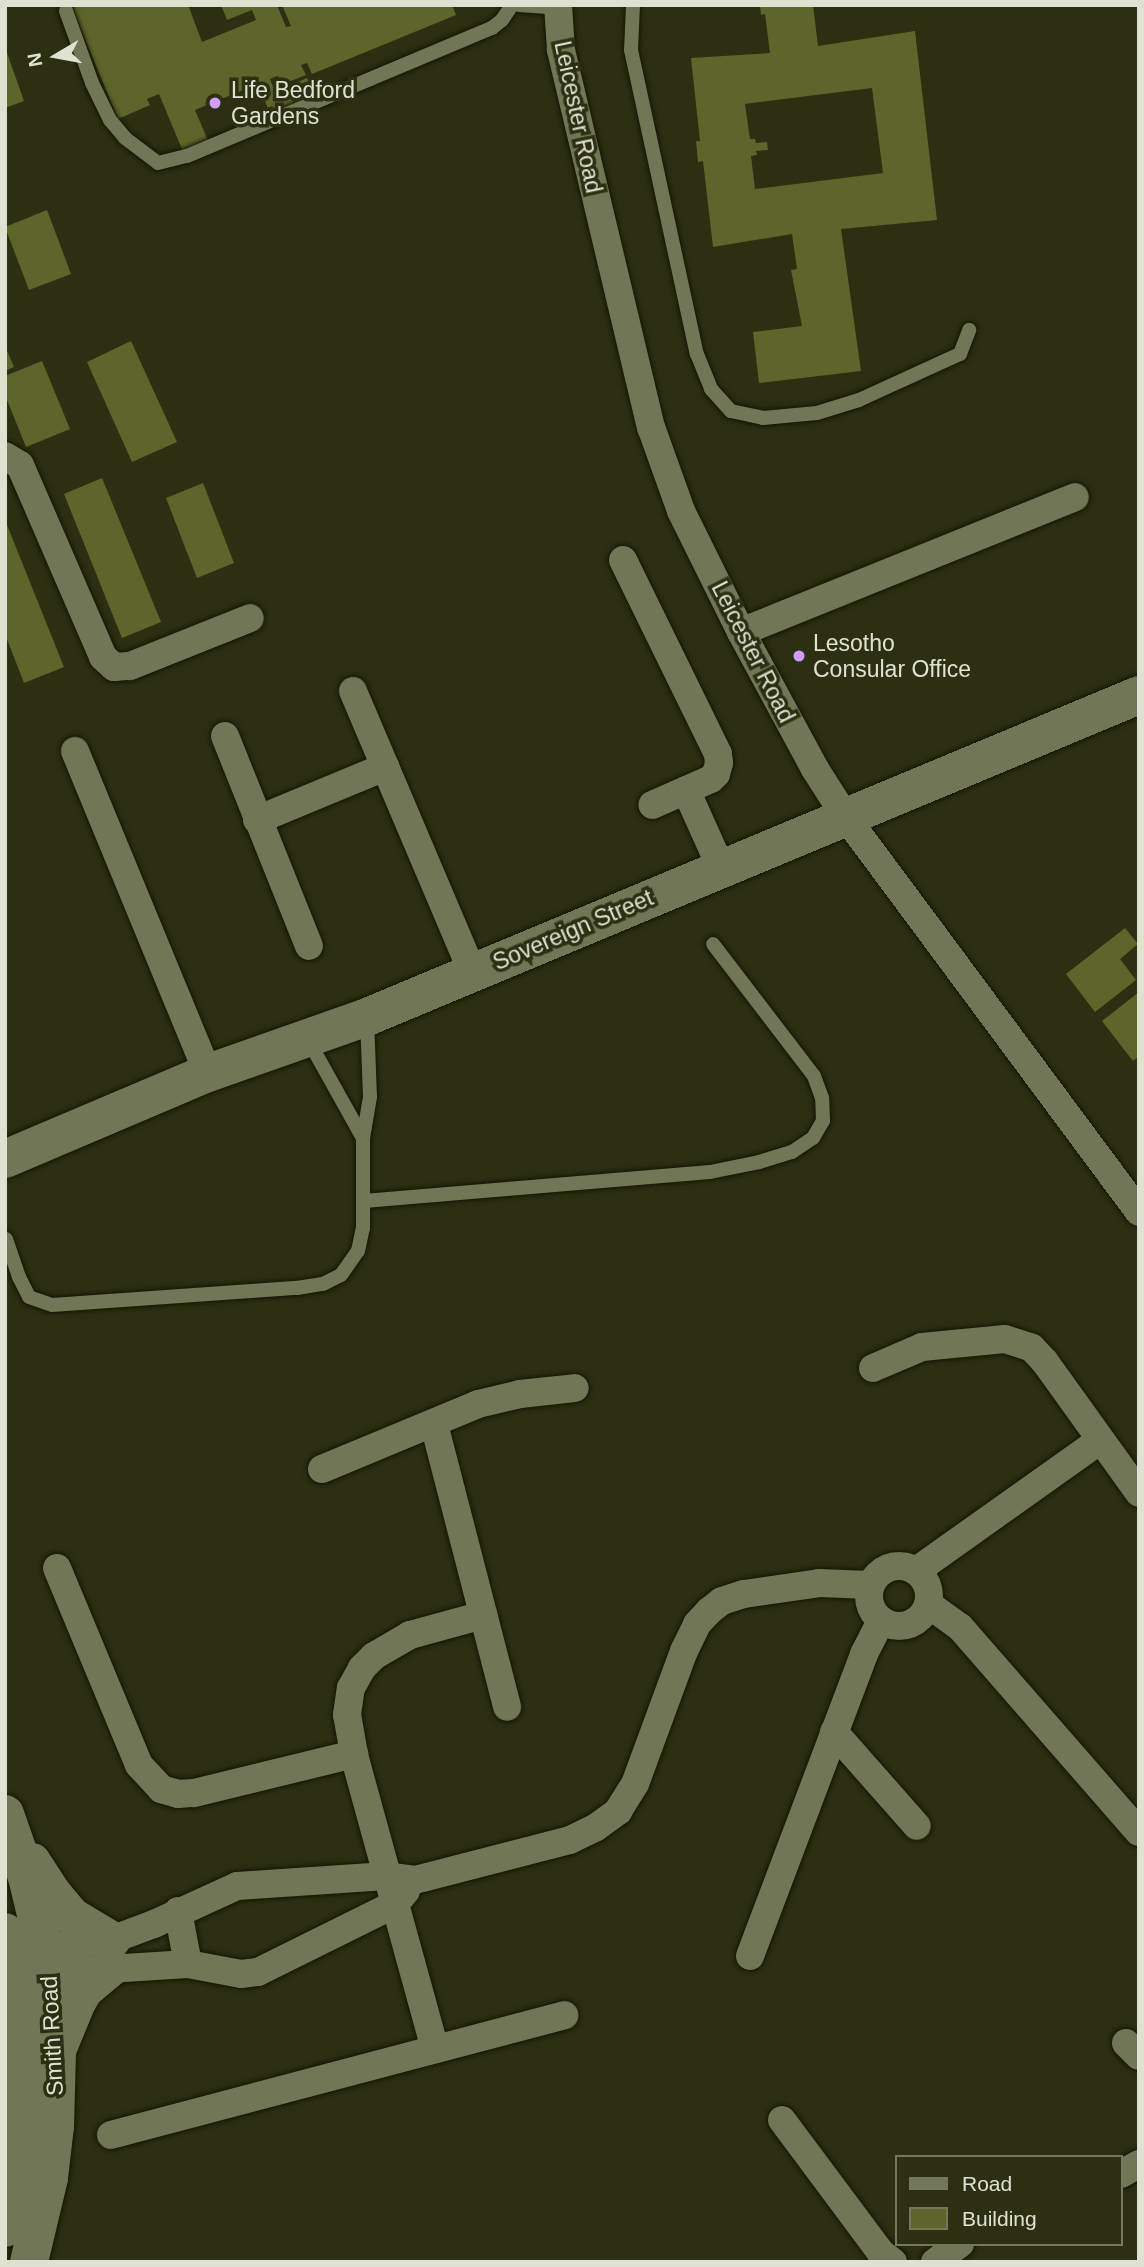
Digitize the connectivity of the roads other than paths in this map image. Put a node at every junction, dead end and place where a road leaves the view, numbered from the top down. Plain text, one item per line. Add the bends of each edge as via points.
1 (512, 5) edge
2 (519, 5) edge
3 (633, 5) edge
4 (558, 6) edge
5 (66, 11) dead end
6 (969, 330) dead end
7 (5, 456) edge
8 (1075, 497) dead end
9 (623, 560) dead end
10 (250, 618) dead end
11 (741, 632) junction
12 (353, 691) dead end
13 (1139, 695) edge
14 (225, 736) dead end
15 (75, 751) dead end
16 (385, 767) junction
17 (686, 790) junction
18 (652, 805) dead end
19 (845, 816) junction
20 (257, 820) junction
21 (720, 868) junction
22 (713, 944) dead end
23 (309, 946) dead end
24 (472, 972) junction
25 (367, 1017) junction
26 (307, 1038) junction
27 (208, 1073) junction
28 (363, 1138) junction
29 (5, 1159) edge
30 (365, 1201) junction
31 (1139, 1212) edge
32 (6, 1238) edge
33 (873, 1368) dead end
34 (575, 1388) dead end
35 (434, 1424) junction
36 (1100, 1440) junction
37 (322, 1469) dead end
38 (1139, 1493) edge
39 (57, 1569) dead end
40 (916, 1571) junction
41 (870, 1585) junction
42 (928, 1604) junction
43 (483, 1615) junction
44 (881, 1621) junction
45 (507, 1707) dead end
46 (834, 1732) junction
47 (354, 1754) junction
48 (7, 1819) edge
49 (917, 1826) dead end
50 (1139, 1832) edge
51 (401, 1878) junction
52 (395, 1903) junction
53 (178, 1910) junction
54 (111, 1953) junction
55 (750, 1956) dead end
56 (19, 1958) edge
57 (188, 1964) junction
58 (564, 2015) dead end
59 (435, 2049) junction
60 (57, 2052) junction
61 (5, 2064) edge
62 (24, 2112) junction
63 (782, 2120) dead end
64 (111, 2135) dead end
65 (1139, 2164) edge
66 (1123, 2173) edge
67 (5, 2228) edge
68 (957, 2246) edge
69 (29, 2262) edge
70 (893, 2262) edge
71 (935, 2262) edge

1 - 5 lane via 492,28 187,156 158,163 110,120
2 - 4 lane
3 - 6 lane via 631,50 697,354 711,389 732,411 763,418 817,413 859,400 960,354
4 - 11 street, Leicester Road via 567,74 651,427 669,484
7 - 10 street via 20,465 103,657 114,667 130,666
8 - 11 street
9 - 17 street via 718,754 716,774
11 - 19 street, Leicester Road
12 - 16 street
13 - 19 street, Sovereign Street
14 - 20 street
15 - 27 street
16 - 20 street
16 - 24 street
17 - 18 street
17 - 21 street
19 - 21 street, Sovereign Street
19 - 31 street, Leicester Road
20 - 23 street
21 - 24 street, Sovereign Street
22 - 30 lane via 814,1076 822,1098 822,1121 813,1138 792,1152 710,1172
24 - 25 street, Sovereign Street
25 - 26 street, Sovereign Street
25 - 28 lane via 370,1097
26 - 27 street, Sovereign Street
26 - 28 lane
27 - 29 street, Sovereign Street
28 - 30 lane
30 - 32 lane via 363,1228 350,1267 333,1280 298,1288 68,1305 39,1303 23,1289
33 - 36 street via 922,1347 1005,1339 1018,1342 1032,1348 1045,1362
34 - 35 street via 499,1398
35 - 37 street
35 - 43 street
36 - 38 street
36 - 40 street
39 - 47 street via 139,1765 161,1789 194,1793
40 - 41 street via 903,1565 889,1567 877,1573
40 - 42 street via 925,1580
41 - 44 street via 868,1599
41 - 51 street via 819,1583 722,1601 697,1624 635,1784 618,1811 570,1840
42 - 44 street via 921,1617 909,1625
42 - 50 street via 960,1627
43 - 45 street
43 - 47 street via 410,1635 392,1643 362,1668 351,1688 347,1715
44 - 46 street
46 - 49 street
46 - 55 street
47 - 51 street
48 - 54 street via 52,1893
48 - 56 street, Smith Road via 27,1877
51 - 52 street
51 - 53 street via 256,1883
52 - 57 street via 258,1972 241,1974
52 - 59 street
53 - 54 street
53 - 57 street
54 - 56 street
54 - 57 street
54 - 60 street via 77,2002
56 - 60 street, Smith Road
56 - 62 street, Smith Road
58 - 59 street
59 - 64 street
60 - 69 street, Smith Road via 49,2178
61 - 62 street
62 - 67 street, Smith Road
63 - 70 street via 881,2253
65 - 66 street
68 - 71 street

